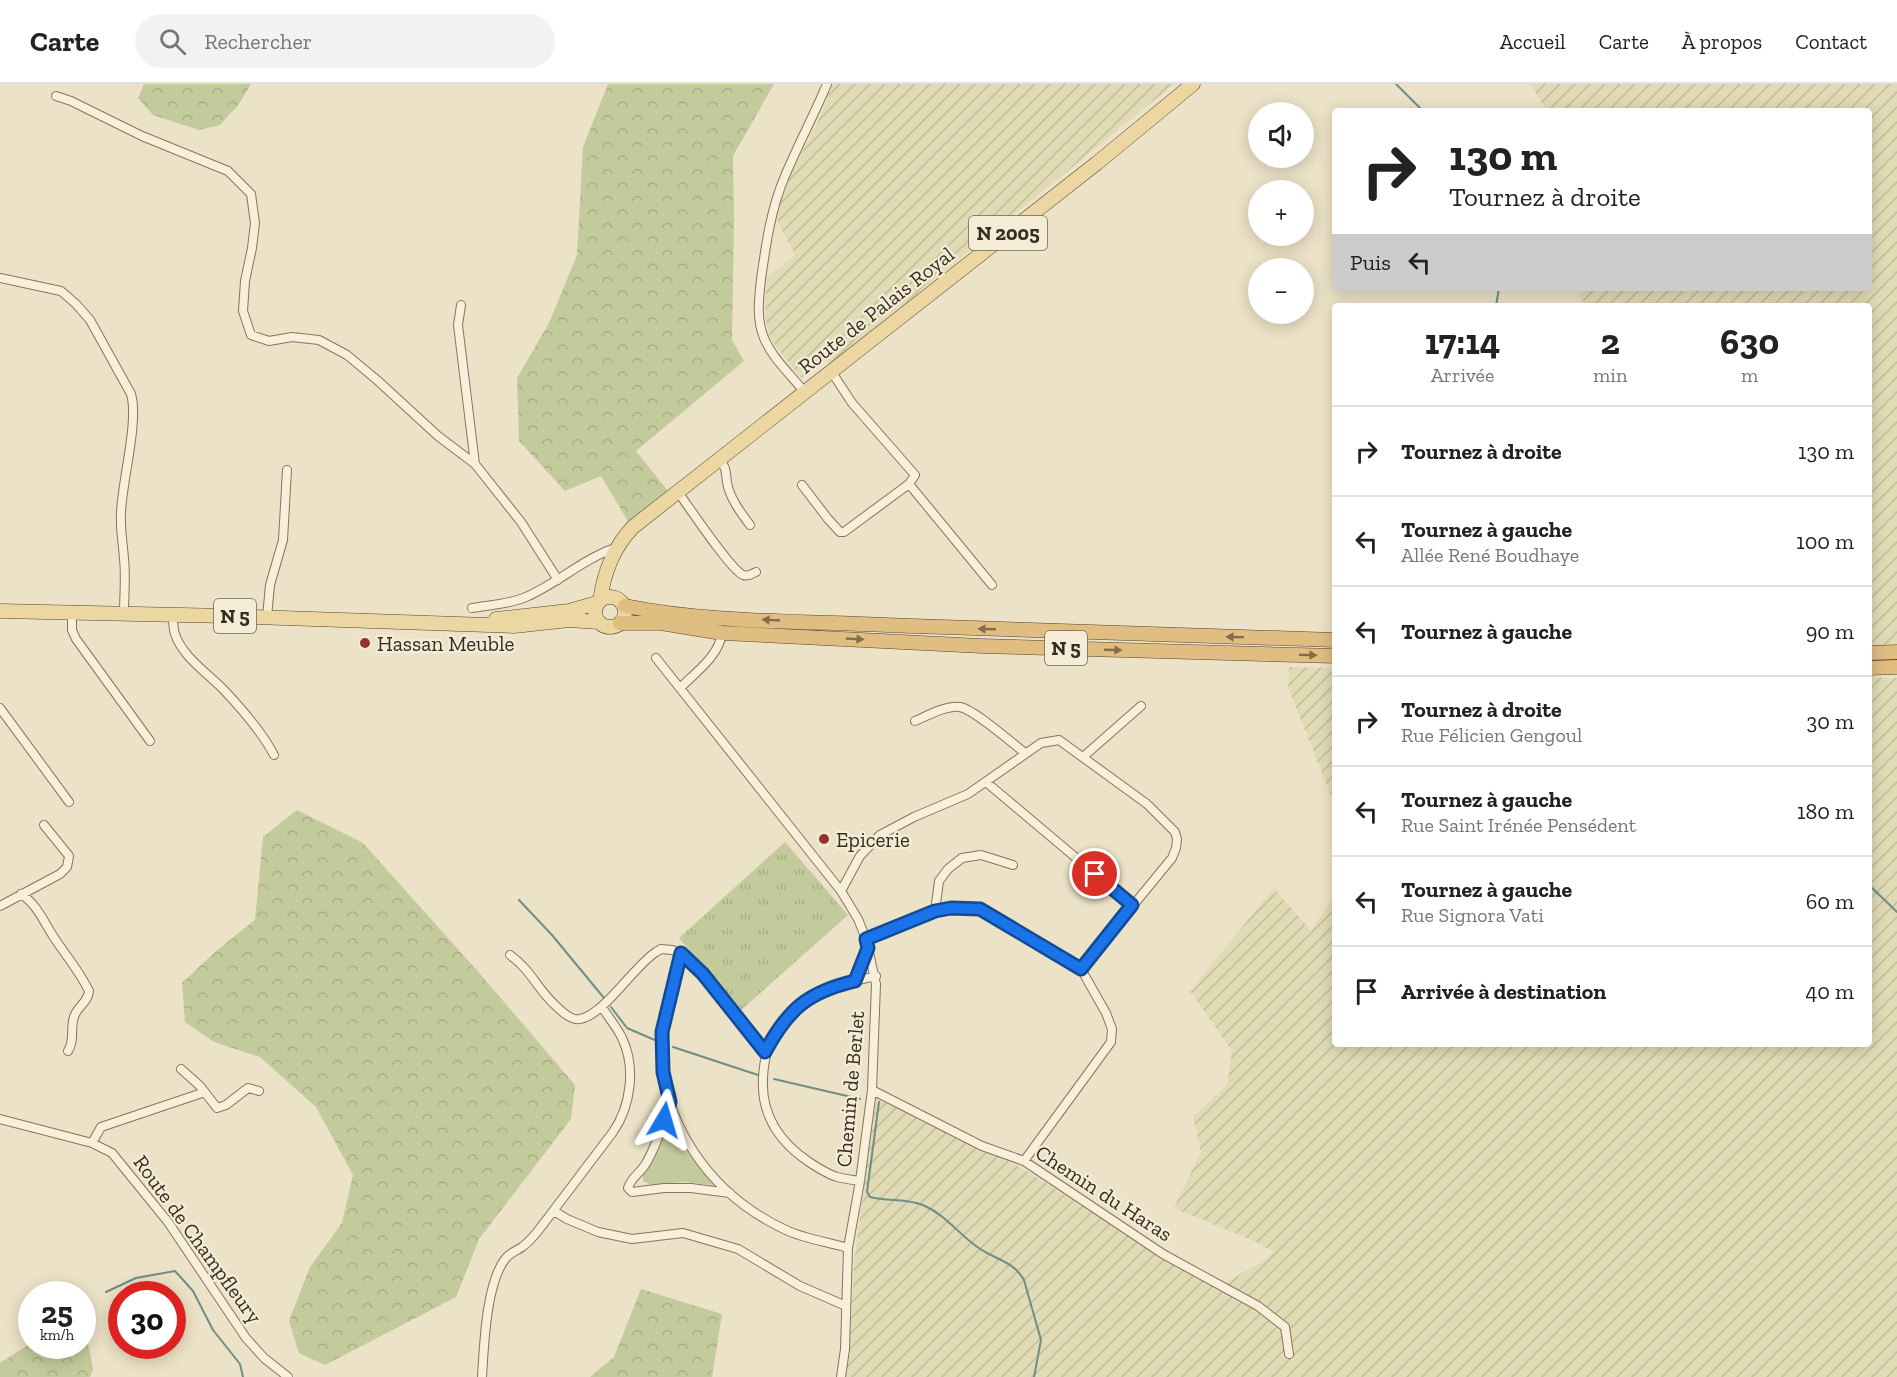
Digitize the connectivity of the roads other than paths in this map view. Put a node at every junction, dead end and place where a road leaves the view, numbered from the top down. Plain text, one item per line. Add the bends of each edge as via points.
1 (827, 84) edge
2 (1193, 84) edge
3 (56, 96) dead end
4 (0, 278) edge
5 (461, 305) dead end
6 (831, 371) junction
7 (805, 393) junction
8 (720, 460) junction
9 (475, 464) junction
10 (287, 470) dead end
11 (909, 484) junction
12 (802, 485) dead end
13 (678, 492) junction
14 (750, 525) dead end
15 (615, 548) junction
16 (756, 572) dead end
17 (558, 580) junction
18 (992, 585) dead end
19 (598, 602) junction
20 (621, 602) junction
21 (472, 608) dead end
22 (0, 611) edge
23 (72, 613) junction
24 (124, 614) junction
25 (173, 615) junction
26 (684, 615) junction
27 (267, 617) junction
28 (599, 622) junction
29 (620, 623) junction
30 (470, 624) junction
31 (722, 633) junction
32 (1332, 640) edge
33 (1897, 652) edge
34 (1872, 653) edge
35 (1332, 656) edge
36 (656, 658) dead end
37 (1897, 667) edge
38 (1872, 668) edge
39 (680, 688) junction
40 (1141, 706) dead end
41 (0, 708) edge
42 (915, 721) dead end
43 (150, 741) dead end
44 (1025, 753) junction
45 (274, 755) dead end
46 (1083, 758) junction
47 (986, 782) junction
48 (69, 802) dead end
49 (44, 825) dead end
50 (1013, 865) dead end
51 (841, 891) junction
52 (21, 894) junction
53 (1132, 905) junction
54 (0, 906) edge
55 (935, 911) junction
56 (867, 943) junction
57 (681, 953) junction
58 (510, 955) dead end
59 (1081, 969) junction
60 (876, 976) junction
61 (855, 981) junction
62 (602, 1007) junction
63 (68, 1051) dead end
64 (765, 1052) junction
65 (181, 1070) dead end
66 (259, 1090) dead end
67 (872, 1090) junction
68 (205, 1092) junction
69 (670, 1102) junction
70 (0, 1119) edge
71 (92, 1143) junction
72 (1024, 1161) junction
73 (860, 1181) junction
74 (730, 1194) junction
75 (554, 1211) junction
76 (848, 1248) junction
77 (846, 1306) junction
78 (1289, 1354) dead end
79 (288, 1377) edge
80 (482, 1377) edge
81 (841, 1377) edge

1 - 7 street via 784,178 765,250 758,303 763,337
2 - 6 main road, Route de Palais Royal / N 2005
3 - 9 street via 228,171 251,194 255,223 243,311 251,335 269,341 292,337 319,340 346,355
4 - 24 street via 60,291 76,304 90,320 131,394 132,429 121,514
5 - 9 street via 458,325
6 - 7 main road, Route de Palais Royal / N 2005
6 - 11 street via 852,403 915,476
7 - 8 main road, Route de Palais Royal / N 2005
8 - 13 main road, Route de Palais Royal / N 2005
8 - 14 street via 727,470 730,494
9 - 17 street via 521,522
10 - 27 street via 283,540 270,585
11 - 12 street via 844,532 828,519
11 - 18 street
13 - 15 main road, Route de Palais Royal / N 2005 via 633,527
13 - 16 street via 734,568 747,575
15 - 17 street via 588,559
15 - 19 main road, Route de Palais Royal / N 2005
15 - 20 main road via 612,572
17 - 21 street via 525,598
19 - 20 main road, N 5 via 609,596
19 - 28 main road via 595,613
19 - 30 main road, N 5 via 569,611
20 - 26 highway, N 5
20 - 29 main road via 625,616
22 - 23 main road, N 5
23 - 24 main road, N 5
23 - 43 street via 76,639
24 - 25 main road, N 5
25 - 27 main road, N 5
25 - 45 street via 174,632 182,647 228,695
26 - 31 highway via 716,623
32 -> 26 highway, N 5 via 1045,632
27 - 30 main road, N 5
28 - 29 main road, N 5 via 610,627
28 - 30 main road, N 5
29 - 31 highway, N 5 via 661,623
31 -> 35 highway, N 5 via 982,646
31 - 39 street via 714,654
33 - 34 highway
36 - 39 street, Chemin de Berlet
37 - 38 highway
39 - 51 street, Chemin de Berlet
40 - 46 street
41 - 48 street
42 - 44 street via 960,707
44 - 46 street via 1041,742 1059,740
44 - 47 street
46 - 53 street via 1147,804 1175,832 1172,858
47 - 51 street via 880,835 860,856
47 - 53 street
49 - 52 street via 66,851 69,862 60,874
50 - 55 street via 981,855 962,858 939,881
51 - 56 street, Chemin de Berlet
52 - 54 street
52 - 63 street via 40,914 88,991 86,1001 75,1013
53 - 59 street
55 - 56 street
55 - 59 street via 980,909
56 - 60 street, Chemin de Berlet
56 - 61 street
57 - 62 street via 661,949
57 - 64 street via 703,974
57 - 69 street via 662,1032 663,1072
58 - 62 street via 567,1015 580,1019
59 - 72 street via 1106,1013 1112,1029 1111,1042
60 - 61 street
60 - 67 street, Chemin de Berlet
61 - 64 street via 824,990 802,1004 775,1034
62 - 75 street via 622,1038 629,1059 630,1079 624,1106 618,1125
64 - 73 street via 762,1095 775,1130 793,1150 820,1169
65 - 68 street
66 - 68 street via 244,1090 220,1108
67 - 72 street, Chemin du Haras via 982,1146
67 - 73 street, Chemin de Berlet
68 - 71 street via 101,1127
69 - 74 street via 693,1153
69 - 74 street via 644,1166 628,1188 632,1192 682,1188
70 - 71 street, Route de Champfleury
71 - 79 street, Route de Champfleury via 119,1160 168,1222 246,1338
72 - 78 street, Chemin du Haras via 1164,1254 1258,1306 1285,1327
73 - 76 street, Chemin de Berlet
74 - 76 street via 788,1231
75 - 77 street via 598,1232 632,1239 683,1233 738,1249 800,1286
75 - 80 street via 531,1239 508,1256 495,1278
76 - 77 street, Chemin de Berlet
77 - 81 street, Chemin de Berlet

